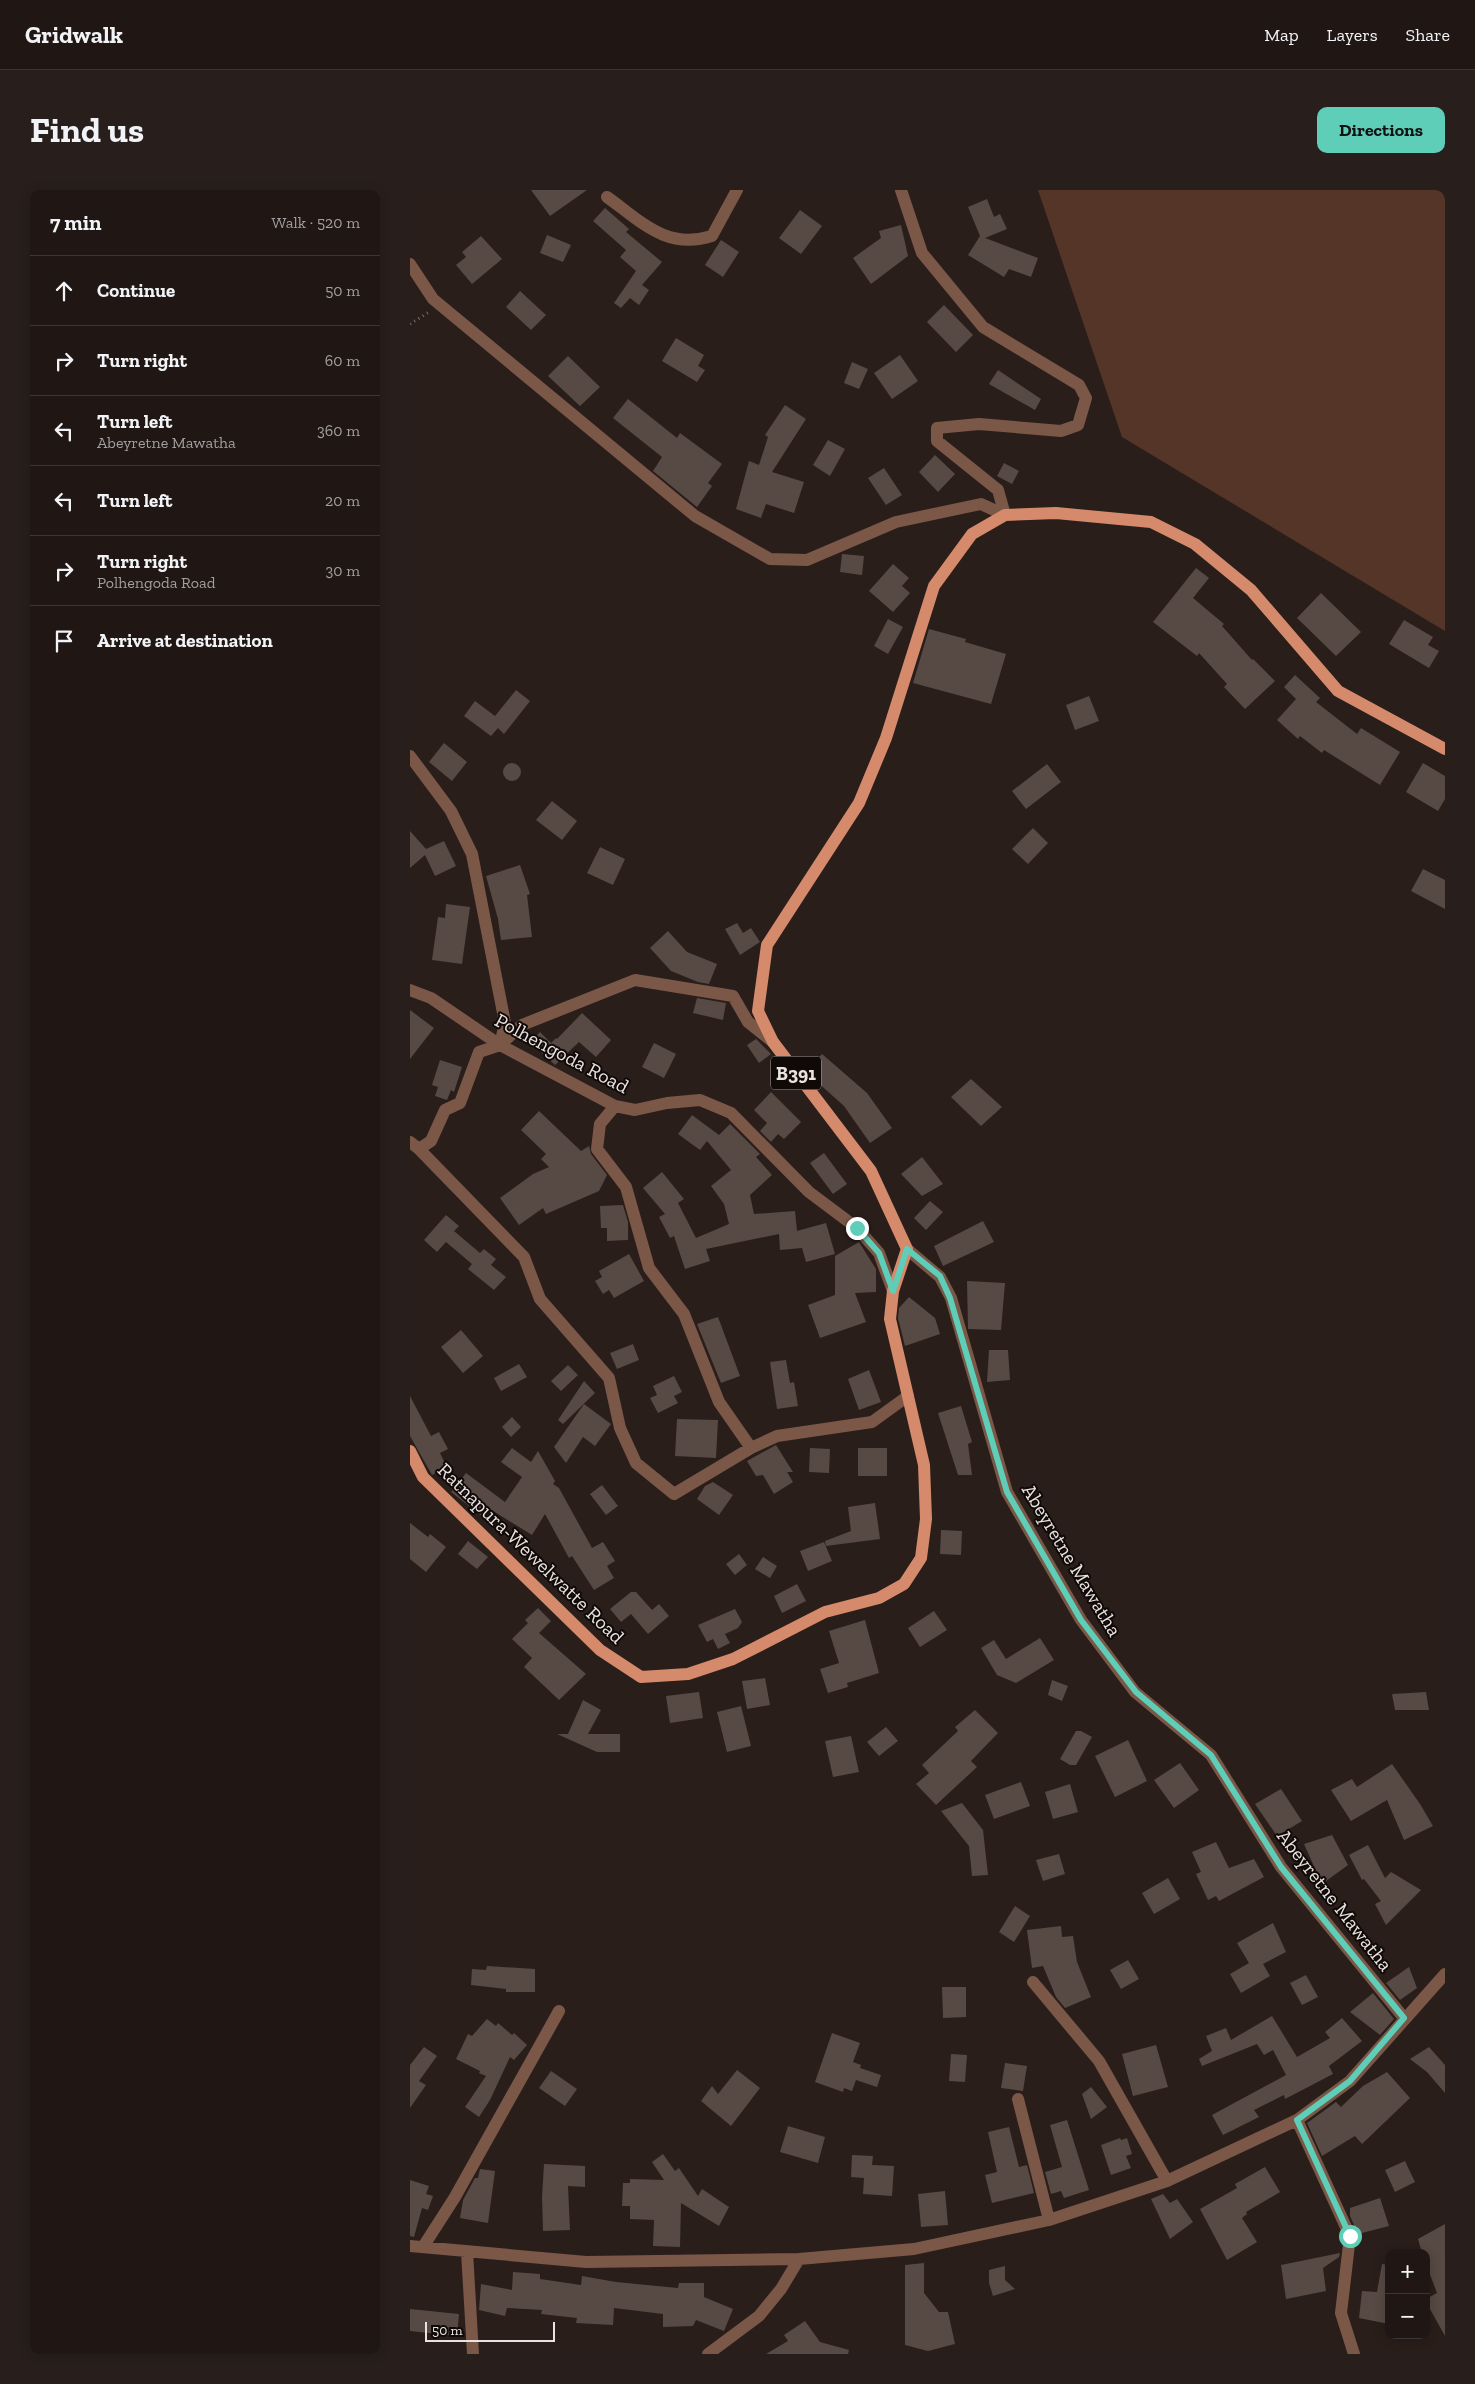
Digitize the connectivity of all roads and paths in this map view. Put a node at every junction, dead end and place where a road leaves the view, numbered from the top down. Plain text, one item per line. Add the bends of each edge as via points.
1 (737, 190) edge
2 (901, 190) edge
3 (607, 197) dead end
4 (410, 264) edge
5 (440, 305) junction
6 (410, 324) edge
7 (1006, 515) junction
8 (1445, 749) edge
9 (410, 756) edge
10 (410, 990) edge
11 (773, 1042) junction
12 (500, 1045) junction
13 (615, 1106) junction
14 (414, 1146) edge
15 (907, 1249) junction
16 (893, 1291) junction
17 (908, 1396) junction
18 (751, 1448) junction
19 (410, 1451) edge
20 (1445, 1974) edge
21 (1033, 1982) dead end
22 (559, 2012) dead end
23 (1404, 2018) junction
24 (1018, 2099) dead end
25 (1297, 2120) junction
26 (1167, 2181) junction
27 (1049, 2220) junction
28 (416, 2247) edge
29 (467, 2252) junction
30 (799, 2260) junction
31 (473, 2354) edge
32 (708, 2354) edge
33 (1354, 2354) edge

1 - 3 street via 712,236 697,241 672,239 656,232
2 - 7 street via 922,253 983,327 1078,385 1086,398 1078,425 1061,431 979,424 937,428 937,441 998,490
4 - 5 street
5 - 6 path
5 - 7 street via 695,516 770,559 807,560 896,522 981,504
7 - 8 main road, B391 via 1056,513 1151,522 1195,544 1252,590 1338,691
7 - 11 main road, B391 via 972,534 934,586 886,738 859,803 767,945 758,1011
9 - 12 street via 451,812 472,854 505,1022
10 - 12 street, Polhengoda Road via 431,998
11 - 12 street via 748,1022 733,996 635,980 522,1025
11 - 15 main road, B391 via 871,1172
12 - 13 street, Polhengoda Road
12 - 14 street via 480,1052 460,1103 445,1110 431,1141
13 - 16 street, Polhengoda Road via 635,1110 700,1100 731,1113 809,1192 857,1228 879,1253
13 - 18 street via 600,1124 597,1149 626,1187 649,1268 684,1314 719,1402
14 - 18 street via 524,1257 540,1299 609,1378 620,1428 636,1463 674,1494
15 - 16 main road, Ratnapura-Wewelwatte Road
15 - 23 street, Abeyretne Mawatha via 940,1276 950,1298 1007,1492 1081,1620 1136,1692 1211,1755 1281,1867
16 - 17 main road, Ratnapura-Wewelwatte Road via 890,1319
17 - 18 street via 872,1422 777,1436
17 - 19 main road, Ratnapura-Wewelwatte Road via 924,1465 926,1518 921,1558 904,1584 879,1598 825,1612 733,1659 688,1674 641,1677 600,1650 422,1477
20 - 23 street
21 - 26 street via 1099,2061
22 - 28 street via 455,2197
23 - 25 street via 1350,2081
24 - 27 street
25 - 26 street
25 - 33 street via 1350,2236 1341,2313
26 - 27 street
27 - 30 street via 914,2249
28 - 29 street
29 - 30 street via 586,2262
29 - 31 street
30 - 32 street via 759,2316

